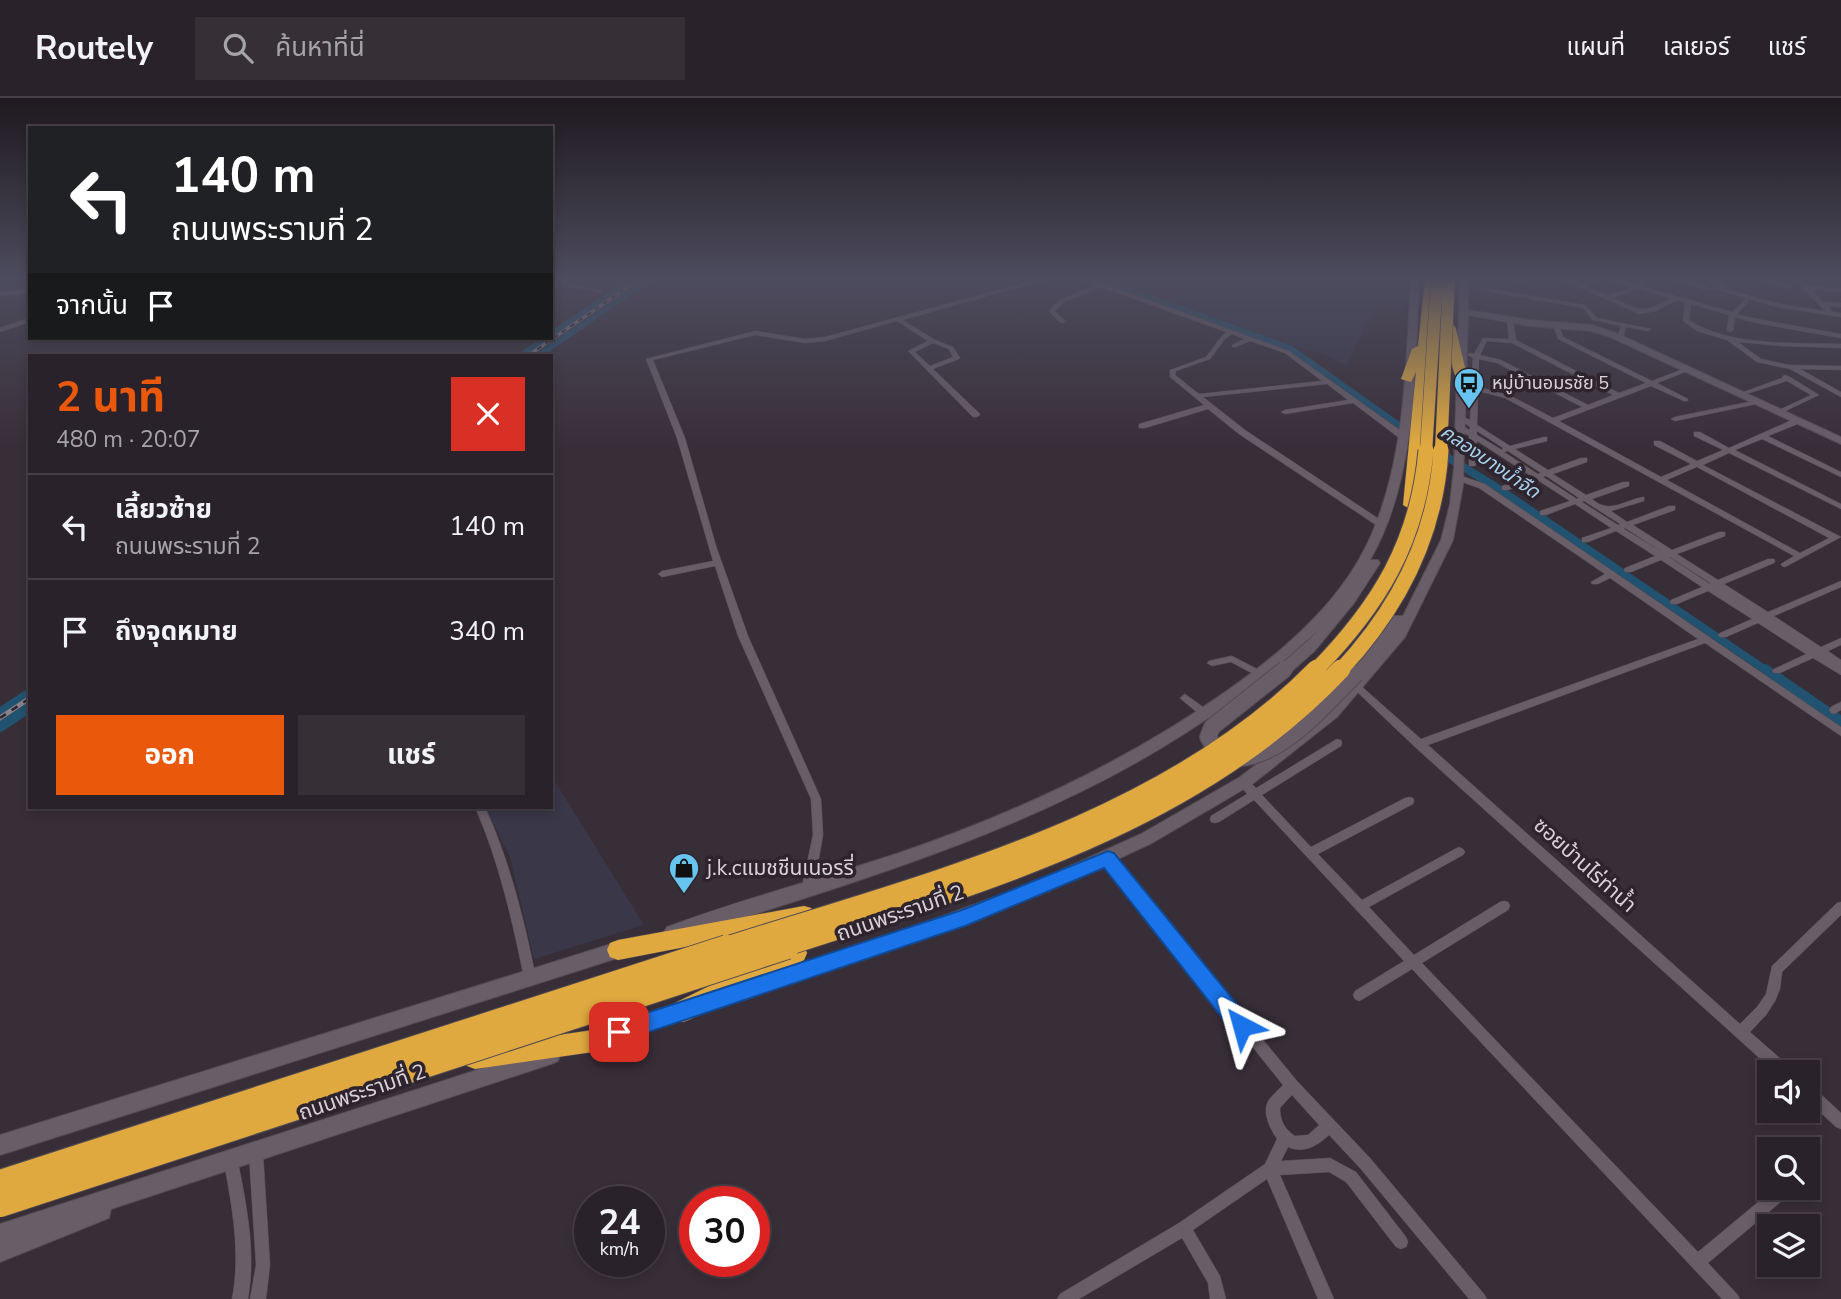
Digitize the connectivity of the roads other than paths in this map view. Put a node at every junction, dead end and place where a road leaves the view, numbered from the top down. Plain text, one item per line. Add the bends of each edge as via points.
1 (754, 334) edge
2 (775, 334) edge
3 (841, 334) edge
4 (922, 334) edge
5 (1228, 334) edge
6 (1240, 334) edge
7 (1410, 334) edge
8 (1421, 334) edge
9 (1425, 334) edge
10 (1433, 334) edge
11 (1445, 334) edge
12 (1445, 334) edge
13 (1452, 334) edge
14 (1463, 334) edge
15 (1512, 334) edge
16 (1559, 334) edge
17 (1613, 334) edge
18 (1621, 334) edge
19 (1729, 334) edge
20 (1738, 334) edge
21 (1823, 334) edge
22 (1841, 336) edge
23 (1250, 338) junction
24 (1620, 338) junction
25 (933, 341) junction
26 (1513, 341) junction
27 (1841, 345) edge
28 (1234, 346) dead end
29 (1462, 353) junction
30 (1476, 356) junction
31 (1789, 367) junction
32 (929, 368) junction
33 (1841, 368) edge
34 (1688, 369) junction
35 (1406, 379) junction
36 (1461, 381) junction
37 (1330, 382) junction
38 (1652, 383) junction
39 (1473, 388) junction
40 (1839, 392) edge
41 (1202, 394) dead end
42 (1741, 394) junction
43 (1620, 396) junction
44 (1686, 400) dead end
45 (1354, 401) junction
46 (1759, 402) junction
47 (1210, 406) junction
48 (1587, 407) junction
49 (1285, 412) dead end
50 (1779, 412) junction
51 (976, 415) dead end
52 (1675, 419) dead end
53 (1553, 421) junction
54 (1797, 421) junction
55 (1460, 422) junction
56 (1142, 426) dead end
57 (1474, 432) junction
58 (1697, 434) dead end
59 (1409, 436) junction
60 (1762, 436) junction
61 (1544, 439) dead end
62 (1841, 441) edge
63 (1657, 443) dead end
64 (1730, 450) junction
65 (1502, 451) junction
66 (1446, 452) junction
67 (1584, 460) dead end
68 (1472, 464) dead end
69 (1697, 465) junction
70 (1505, 471) dead end
71 (1459, 475) junction
72 (1540, 475) junction
73 (1841, 475) edge
74 (1661, 480) junction
75 (1521, 482) junction
76 (1626, 484) dead end
77 (1393, 488) junction
78 (1505, 488) dead end
79 (1641, 499) dead end
80 (1579, 500) junction
81 (1597, 507) junction
82 (1841, 507) edge
83 (1672, 508) dead end
84 (1543, 513) dead end
85 (1382, 525) junction
86 (1620, 527) junction
87 (1722, 534) dead end
88 (1838, 537) edge
89 (1586, 540) dead end
90 (1665, 555) junction
91 (1800, 556) junction
92 (1771, 561) dead end
93 (718, 563) junction
94 (1785, 564) dead end
95 (1628, 570) dead end
96 (662, 574) dead end
97 (1612, 574) junction
98 (1595, 582) dead end
99 (1841, 584) edge
100 (1712, 586) junction
101 (1674, 602) dead end
102 (1762, 618) junction
103 (1723, 635) dead end
104 (1707, 639) junction
105 (1841, 641) edge
106 (1817, 653) junction
107 (1212, 663) dead end
108 (1841, 664) edge
109 (1777, 671) dead end
110 (1841, 673) edge
111 (1260, 674) junction
112 (1356, 680) junction
113 (1185, 698) dead end
114 (1207, 715) junction
115 (1841, 732) edge
116 (1337, 743) dead end
117 (1419, 744) junction
118 (1242, 781) junction
119 (1256, 796) junction
120 (1409, 801) dead end
121 (481, 809) edge
122 (1215, 819) dead end
123 (1459, 852) dead end
124 (1309, 853) junction
125 (1108, 859) junction
126 (807, 891) junction
127 (1361, 906) junction
128 (1504, 906) dead end
129 (1841, 906) edge
130 (818, 912) junction
131 (827, 937) junction
132 (618, 950) junction
133 (1414, 962) junction
134 (530, 978) junction
135 (1359, 995) dead end
136 (683, 1011) junction
137 (1741, 1032) junction
138 (593, 1041) junction
139 (1772, 1060) edge
140 (446, 1063) junction
141 (1292, 1086) junction
142 (1820, 1103) edge
143 (1841, 1122) edge
144 (1328, 1126) junction
145 (1285, 1137) junction
146 (0, 1145) edge
147 (256, 1154) junction
148 (231, 1162) junction
149 (1270, 1169) junction
150 (0, 1173) edge
151 (171, 1180) junction
152 (0, 1181) edge
153 (1773, 1200) edge
154 (0, 1207) edge
155 (258, 1222) junction
156 (1184, 1228) junction
157 (243, 1229) junction
158 (0, 1235) edge
159 (1401, 1242) dead end
160 (0, 1251) edge
161 (1698, 1261) junction
162 (262, 1277) junction
163 (242, 1291) edge
164 (258, 1299) edge
165 (1065, 1299) edge
166 (1218, 1299) edge
167 (1326, 1299) edge
168 (1479, 1299) edge
169 (1732, 1299) edge

1 - 93 street via 649,359 683,443
2 - 3 street via 815,341
4 - 25 street
5 - 47 street via 1209,358 1171,372
6 - 23 street
7 - 35 main road, ถนนพระรามที่ 2
8 - 35 highway
9 - 59 highway, ถนนพระรามที่ 2
10 - 152 highway, bridge via 1423,478 1416,516 1400,558 1370,607 1333,653 1276,706 1189,767 1087,822 982,864
11 - 154 highway, bridge via 1438,488 1424,543 1407,580 1372,633 1321,689 1194,785 1103,833 999,877
12 - 66 highway, ถนนพระรามที่ 2
13 - 36 highway
14 - 29 main road, ถนนพระรามที่ 2
15 - 26 street
16 - 38 street
17 - 24 main road
18 - 24 street
19 - 31 street via 1753,359
20 - 27 street
21 - 22 street
23 - 28 street
23 - 37 street via 1293,355
24 - 34 main road
25 - 32 street via 911,351
25 - 32 street via 951,348 957,358
26 - 30 street via 1485,339
26 - 43 street
29 - 30 street
29 - 36 main road, ถนนพระรามที่ 2
30 - 39 street
30 - 48 street via 1499,361
31 - 33 street
31 - 40 street
32 - 51 street
34 - 38 street
34 - 42 main road
35 - 59 main road, ถนนพระรามที่ 2 via 1402,418
36 - 39 street
36 - 55 main road, ถนนพระรามที่ 2
37 - 41 street
37 - 45 street
38 - 43 street
38 - 44 street
39 - 53 street via 1504,394
39 - 57 street
42 - 46 main road
42 - 50 street via 1787,377 1816,395
43 - 48 street
45 - 49 street
45 - 59 street
46 - 50 main road
46 - 52 street
47 - 56 street
47 - 85 street via 1297,471
48 - 53 street
50 - 54 main road
53 - 74 street
54 - 60 street
54 - 62 main road
55 - 57 street
55 - 66 main road, ถนนพระรามที่ 2
57 - 65 street
57 - 68 street
58 - 64 street
59 - 77 main road, ถนนพระรามที่ 2
59 - 130 highway, ถนนพระรามที่ 2 via 1409,514 1394,558 1367,606 1336,644 1266,709 1170,773 1062,827
60 - 64 street
60 - 73 street
61 - 65 street
63 - 69 street
64 - 69 street
64 - 82 street
65 - 72 street
66 - 71 main road, ถนนพระรามที่ 2
66 - 131 highway, ถนนพระรามที่ 2 via 1423,544 1405,586 1363,648 1292,717 1197,785 1095,839 989,883
67 - 72 street
69 - 74 street
69 - 88 street
70 - 75 street
71 - 97 street
71 - 112 main road, ถนนพระรามที่ 2 via 1448,538 1428,589 1384,657
72 - 75 street
72 - 80 street
74 - 91 street
75 - 78 street
76 - 80 street
77 - 85 main road, ถนนพระรามที่ 2
77 - 112 main road, bridge via 1391,521 1376,559 1350,600 1311,645 1267,686 1212,727 1208,737 1218,753 1241,761 1258,758
79 - 81 street via 1611,509
80 - 81 street
80 - 84 street
80 - 86 street
81 - 86 street
83 - 86 street
85 - 111 main road, ถนนพระรามที่ 2 via 1358,571 1328,612
86 - 89 street
86 - 90 street
87 - 90 street
88 - 91 street
90 - 95 street
90 - 100 street
91 - 94 street
92 - 100 street
93 - 96 street
93 - 126 street via 743,636 816,799 818,835
97 - 98 street
97 - 104 street
99 - 102 street
100 - 101 street
100 - 102 street
102 - 103 street
102 - 106 street
104 - 115 street
104 - 117 street
105 - 106 street
106 - 108 street
106 - 109 street
106 - 110 street
107 - 111 street via 1232,659
111 - 114 main road, ถนนพระรามที่ 2
112 - 117 street, ซอยบ้านไร่ท่าน้ำ
112 - 118 main road, ถนนพระรามที่ 2 via 1296,742
113 - 114 street
114 - 126 main road, ถนนพระรามที่ 2 via 1109,774 1012,820
116 - 119 street
117 - 137 street, ซอยบ้านไร่ท่าน้ำ
118 - 119 street
118 - 125 main road, ถนนพระรามที่ 2
119 - 122 street
119 - 124 street
120 - 124 street
121 - 134 street via 501,856
123 - 127 street
124 - 127 street
125 - 136 main road, ถนนพระรามที่ 2 via 965,917
125 - 141 street
126 - 132 main road, ถนนพระรามที่ 2
127 - 133 street
128 - 133 street
129 - 137 street via 1776,970 1777,987 1769,1002
130 - 132 highway
130 - 150 highway, ถนนพระรามที่ 2
131 - 136 highway
131 - 140 highway, ถนนพระรามที่ 2
132 - 134 main road, ถนนพระรามที่ 2
133 - 135 street
133 - 161 street
134 - 146 main road, ถนนพระรามที่ 2
136 - 138 main road, ถนนพระรามที่ 2
137 - 139 street, ซอยบ้านไร่ท่าน้ำ
138 - 140 highway
138 - 147 main road, ถนนพระรามที่ 2
140 - 154 highway, ถนนพระรามที่ 2
141 - 144 street
141 - 145 street via 1273,1105 1273,1121
142 - 143 street
144 - 145 street via 1309,1141 1293,1142
144 - 168 street
145 - 149 street
147 - 148 main road, ถนนพระรามที่ 2
147 - 155 street
148 - 151 main road, ถนนพระรามที่ 2
148 - 157 street
149 - 156 street
149 - 159 street via 1329,1166 1340,1170 1352,1177
149 - 167 street
151 - 158 main road, ถนนพระรามที่ 2
151 - 160 main road
153 - 161 street
155 - 157 street
155 - 162 street
156 - 165 street
156 - 166 street via 1215,1281
157 - 163 street via 247,1271
161 - 169 street
162 - 163 street
162 - 164 street

